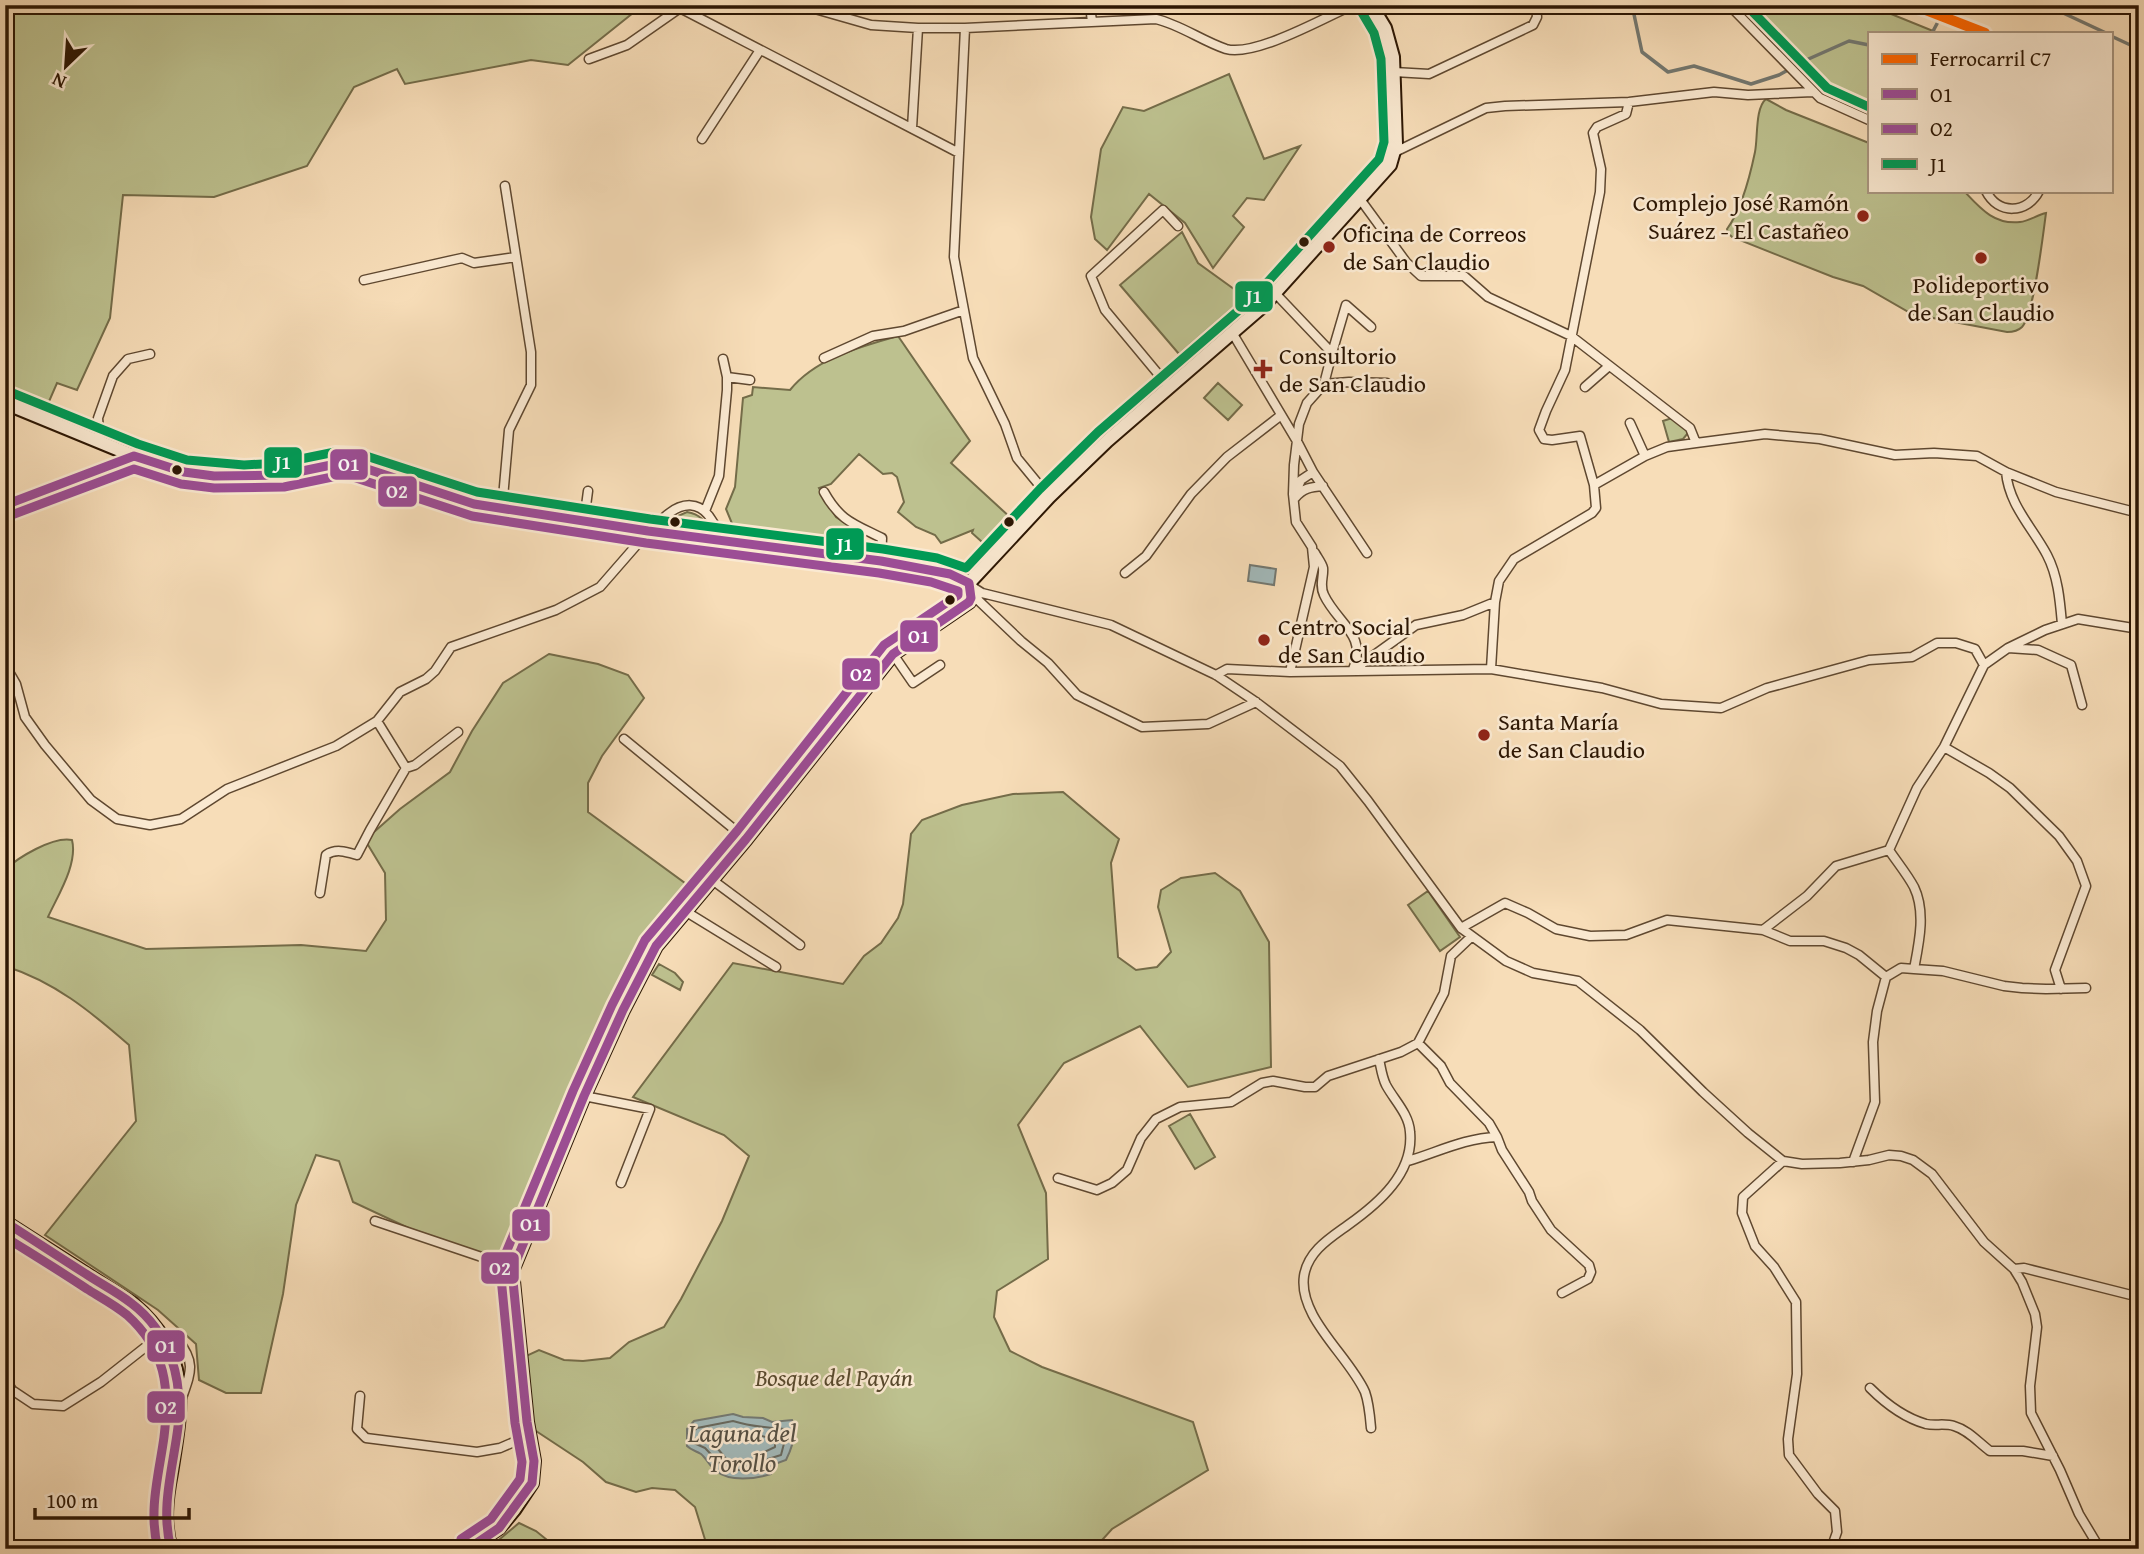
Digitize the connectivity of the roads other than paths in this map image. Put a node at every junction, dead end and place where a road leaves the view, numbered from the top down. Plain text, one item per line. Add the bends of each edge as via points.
1 (808, 5) edge
2 (839, 5) edge
3 (1090, 5) edge
4 (1353, 5) edge
5 (1371, 5) edge
6 (1536, 5) edge
7 (1729, 5) edge
8 (681, 6) edge
9 (836, 15) junction
10 (1092, 22) junction
11 (918, 28) junction
12 (965, 28) junction
13 (760, 50) junction
14 (589, 59) dead end
15 (1394, 72) junction
16 (1813, 92) junction
17 (1629, 102) junction
18 (1868, 120) edge
19 (912, 128) junction
20 (702, 139) dead end
21 (1395, 152) junction
22 (959, 153) junction
23 (505, 186) dead end
24 (1987, 192) edge
25 (2038, 192) edge
26 (1360, 199) junction
27 (1178, 226) dead end
28 (516, 257) junction
29 (364, 280) dead end
30 (1275, 293) junction
31 (964, 310) junction
32 (1371, 327) dead end
33 (1233, 334) junction
34 (1571, 336) junction
35 (1332, 353) junction
36 (150, 354) dead end
37 (824, 358) dead end
38 (723, 359) dead end
39 (1609, 366) junction
40 (727, 377) junction
41 (750, 380) dead end
42 (1387, 383) dead end
43 (1324, 384) junction
44 (1169, 387) junction
45 (1585, 387) dead end
46 (5, 403) edge
47 (1280, 416) junction
48 (1630, 423) dead end
49 (100, 442) junction
50 (1298, 443) junction
51 (1696, 443) junction
52 (134, 456) junction
53 (1646, 456) junction
54 (1313, 471) junction
55 (2006, 472) junction
56 (1294, 473) junction
57 (1594, 485) junction
58 (1323, 486) junction
59 (588, 491) dead end
60 (824, 492) dead end
61 (1049, 497) junction
62 (1294, 500) junction
63 (5, 505) edge
64 (502, 509) junction
65 (705, 511) junction
66 (2139, 513) edge
67 (584, 521) junction
68 (650, 531) junction
69 (720, 539) junction
70 (1312, 547) junction
71 (1367, 552) dead end
72 (881, 561) junction
73 (1125, 573) dead end
74 (970, 585) junction
75 (1495, 603) junction
76 (2062, 624) junction
77 (2139, 629) edge
78 (2008, 648) junction
79 (893, 654) junction
80 (5, 665) edge
81 (940, 665) dead end
82 (1984, 665) junction
83 (1491, 670) junction
84 (1352, 671) junction
85 (1290, 672) junction
86 (1216, 675) junction
87 (1256, 702) junction
88 (2082, 705) dead end
89 (377, 721) junction
90 (458, 732) dead end
91 (624, 740) dead end
92 (1944, 747) junction
93 (406, 768) junction
94 (746, 839) junction
95 (1889, 850) junction
96 (711, 879) junction
97 (320, 893) dead end
98 (685, 911) junction
99 (1461, 928) junction
100 (1763, 930) junction
101 (1471, 937) junction
102 (800, 945) dead end
103 (776, 967) dead end
104 (1914, 969) junction
105 (1886, 977) junction
106 (2086, 988) dead end
107 (2061, 989) junction
108 (1418, 1043) junction
109 (1379, 1059) junction
110 (584, 1096) junction
111 (1497, 1137) junction
112 (1408, 1161) junction
113 (1783, 1161) junction
114 (1853, 1162) junction
115 (1058, 1178) dead end
116 (621, 1183) dead end
117 (375, 1221) dead end
118 (5, 1222) edge
119 (514, 1268) junction
120 (2014, 1269) junction
121 (1562, 1293) dead end
122 (2139, 1297) edge
123 (166, 1342) junction
124 (5, 1378) edge
125 (1870, 1388) dead end
126 (360, 1396) dead end
127 (1371, 1429) dead end
128 (530, 1435) junction
129 (2053, 1455) junction
130 (171, 1549) edge
131 (468, 1549) edge
132 (1831, 1549) edge
133 (2101, 1549) edge

1 - 9 street
2 - 9 street
3 - 10 street
4 - 10 street via 1242,51 1156,19
5 - 15 street via 1390,38
6 - 15 street via 1533,25 1429,74
7 - 16 street
8 - 13 street
8 - 14 street via 627,45
9 - 11 street via 871,25
10 - 12 street
11 - 12 street
11 - 19 street
12 - 22 street
13 - 19 street
13 - 20 street
15 - 21 street
16 - 17 street via 1748,96 1714,92
16 - 18 street
17 - 21 street via 1486,108
17 - 34 street via 1626,114 1593,133 1601,169 1600,192
19 - 22 street
21 - 26 street via 1390,165
22 - 31 street via 954,257
23 - 28 street
24 - 25 street via 1993,202 2011,209 2028,205
26 - 30 street
26 - 34 street via 1421,276 1464,276 1488,297
27 - 44 street via 1163,210 1091,276 1105,310
28 - 29 street via 474,263 462,258
28 - 64 street via 531,352 531,385 509,430
30 - 33 street
30 - 35 street
31 - 37 street via 904,331 873,336
31 - 61 street via 973,358 1017,458
32 - 35 street via 1346,305
33 - 44 street
33 - 47 street
34 - 39 street
34 - 57 street via 1565,370 1539,430 1544,439 1580,436
35 - 43 street
36 - 49 street via 128,359 113,376 99,410
38 - 40 street
39 - 45 street
39 - 51 street via 1690,428
40 - 41 street
40 - 65 street via 719,476
42 - 43 street
43 - 50 street via 1307,403
44 - 61 street
46 - 49 street
47 - 50 street
47 - 73 street via 1227,457 1191,494 1146,556
48 - 53 street
49 - 52 street
50 - 54 street
50 - 56 street
51 - 53 street
51 - 55 street via 1765,434 1820,439 1895,455 1977,456
52 - 63 street
52 - 64 street via 214,476 283,475 336,464 355,465 439,494
53 - 57 street
54 - 56 street
54 - 58 street
54 - 62 street via 1301,480
55 - 66 street via 2056,492
55 - 76 street via 2012,498 2053,569
56 - 62 street
57 - 75 street via 1596,508 1592,513 1514,559 1499,581
58 - 62 street via 1301,491
58 - 71 street
59 - 67 street
60 - 72 street via 844,520 882,538
61 - 74 street
62 - 70 street via 1296,522
64 - 67 street
65 - 68 street via 689,505 678,507
65 - 69 street via 716,524
67 - 68 street
68 - 69 street
68 - 89 street via 600,587 556,610 451,647 435,671 400,692
69 - 72 street
70 - 84 street via 1323,567 1324,596 1356,640 1359,655
70 - 85 street via 1314,568
72 - 74 street via 950,574
74 - 79 street via 969,602
74 - 86 street via 982,593 1111,625
74 - 87 street via 979,601 1077,695 1142,727 1208,724
75 - 83 street
75 - 84 street via 1416,625
76 - 77 street via 2078,619
76 - 78 street
78 - 82 street
78 - 88 street via 2038,650 2071,665
79 - 81 street via 913,683
79 - 94 street
80 - 89 street via 25,717 91,800 117,818 150,825 181,819 227,789 336,746
82 - 83 street via 1975,649 1937,643 1912,657 1869,660 1767,688 1721,708 1661,704 1602,688
82 - 92 street
83 - 84 street
84 - 85 street
85 - 86 street via 1227,669
86 - 87 street
87 - 99 street via 1340,766
89 - 93 street
90 - 93 street
91 - 94 street
92 - 95 street via 1917,788
92 - 107 street via 2010,788 2059,836 2077,861 2086,886 2055,970
93 - 97 street via 357,855 339,851 326,855
94 - 96 street
95 - 100 street via 1836,866
95 - 104 street via 1914,888 1921,913
96 - 98 street
96 - 102 street
98 - 103 street
98 - 110 street via 656,946
99 - 100 street via 1505,903 1556,929 1590,936 1626,935 1667,920
99 - 101 street
100 - 105 street via 1790,941 1824,941 1846,948
101 - 108 street via 1451,956 1444,993
101 - 113 street via 1533,973 1578,981 1640,1030
104 - 105 street via 1901,968
104 - 107 street via 2004,986
105 - 114 street via 1873,1042 1875,1102
106 - 107 street
108 - 109 street
108 - 111 street via 1489,1122
109 - 112 street via 1385,1082 1409,1121
109 - 115 street via 1328,1076 1315,1087 1273,1081 1231,1102 1180,1107 1156,1119 1141,1138 1127,1170 1097,1190
110 - 116 street via 650,1109
110 - 119 street
111 - 112 street via 1460,1143
111 - 121 street via 1551,1230 1589,1265 1588,1279
112 - 127 street via 1373,1205 1320,1246 1304,1276 1304,1292 1313,1315 1366,1394
113 - 114 street
113 - 132 street via 1743,1197 1742,1213 1755,1246 1796,1302 1797,1374 1788,1455 1835,1511 1837,1532
114 - 120 street via 1889,1155 1913,1160 1932,1174 1984,1242
117 - 119 street
118 - 123 street via 133,1304
119 - 128 street
120 - 122 street
120 - 129 street via 2037,1327 2031,1413
123 - 124 street via 148,1345 102,1382 62,1406 33,1404 12,1390
123 - 130 street via 179,1377 180,1403 167,1497 166,1533
125 - 129 street via 1910,1417 1969,1432 1990,1451
126 - 128 street via 357,1429 366,1438 477,1452
128 - 131 street via 532,1483 499,1528
129 - 133 street via 2079,1514

